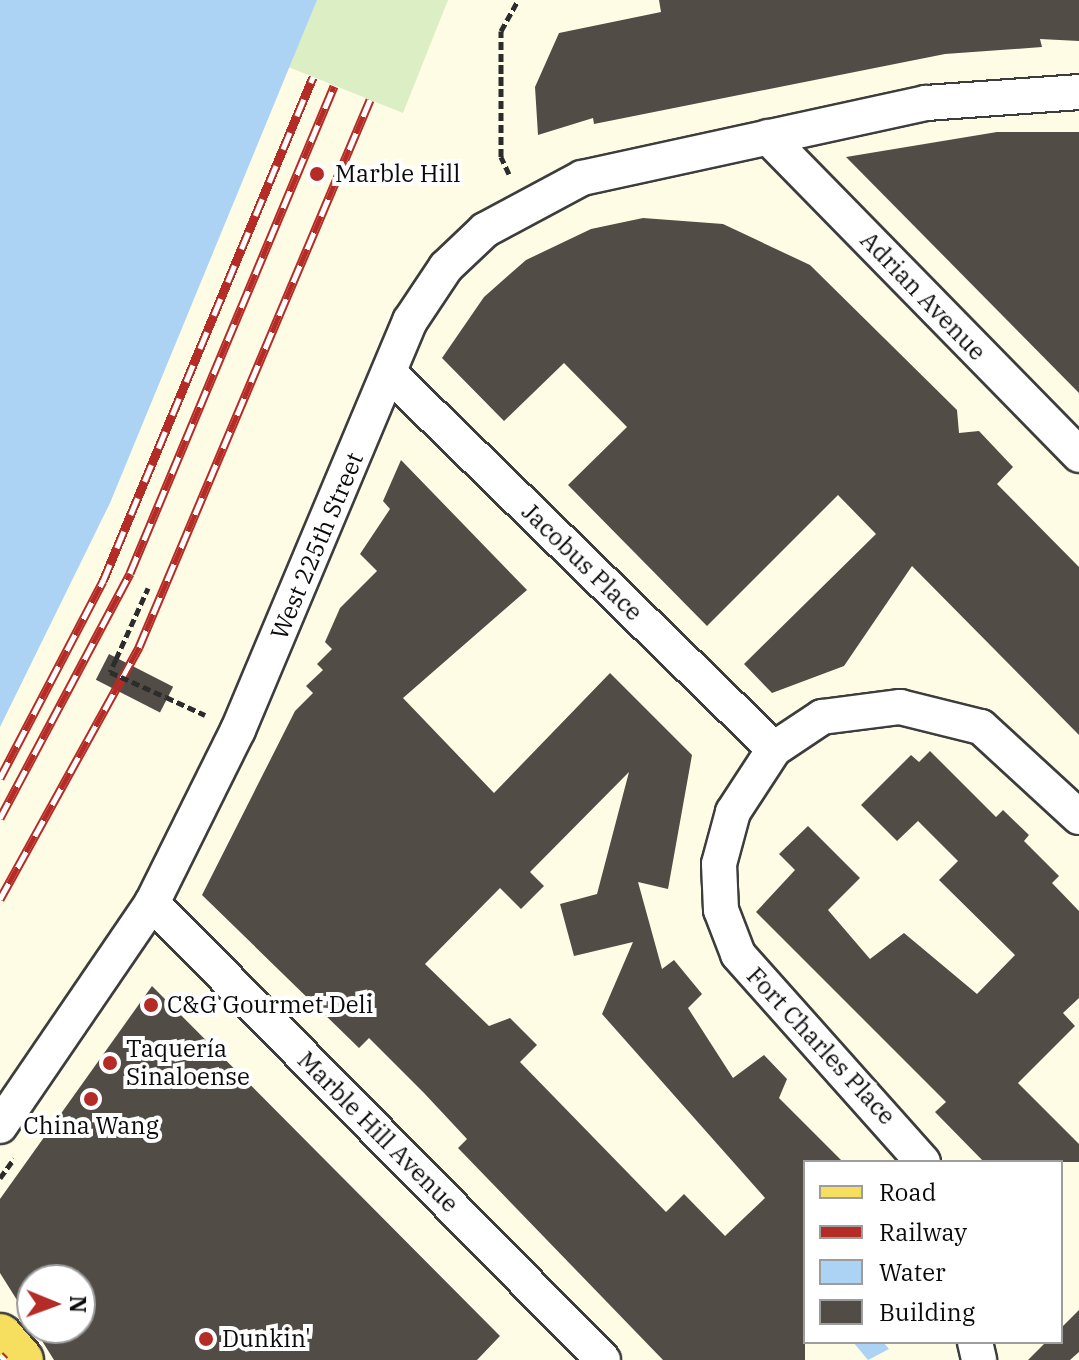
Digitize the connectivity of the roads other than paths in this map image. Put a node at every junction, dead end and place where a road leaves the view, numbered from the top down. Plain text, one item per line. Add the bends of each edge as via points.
1 (1079, 92) edge
2 (768, 137) junction
3 (390, 374) junction
4 (1079, 455) edge
5 (774, 749) junction
6 (1079, 817) edge
7 (152, 903) junction
8 (11, 1137) edge
9 (921, 1160) edge
10 (0, 1336) edge
11 (21, 1360) edge
12 (603, 1360) edge

1 - 2 street, West 225th Street via 926,103
2 - 3 street, West 225th Street via 582,178 532,200 446,267 410,321
2 - 4 street, Adrian Avenue
3 - 5 street, Jacobus Place
3 - 7 street, West 225th Street via 238,730
5 - 6 street via 822,717 900,707 940,714 981,727
5 - 9 street, Fort Charles Place via 733,812 719,864 721,910 738,954 765,990
7 - 8 street, West 225th Street
7 - 12 street, Marble Hill Avenue
10 - 11 main road

